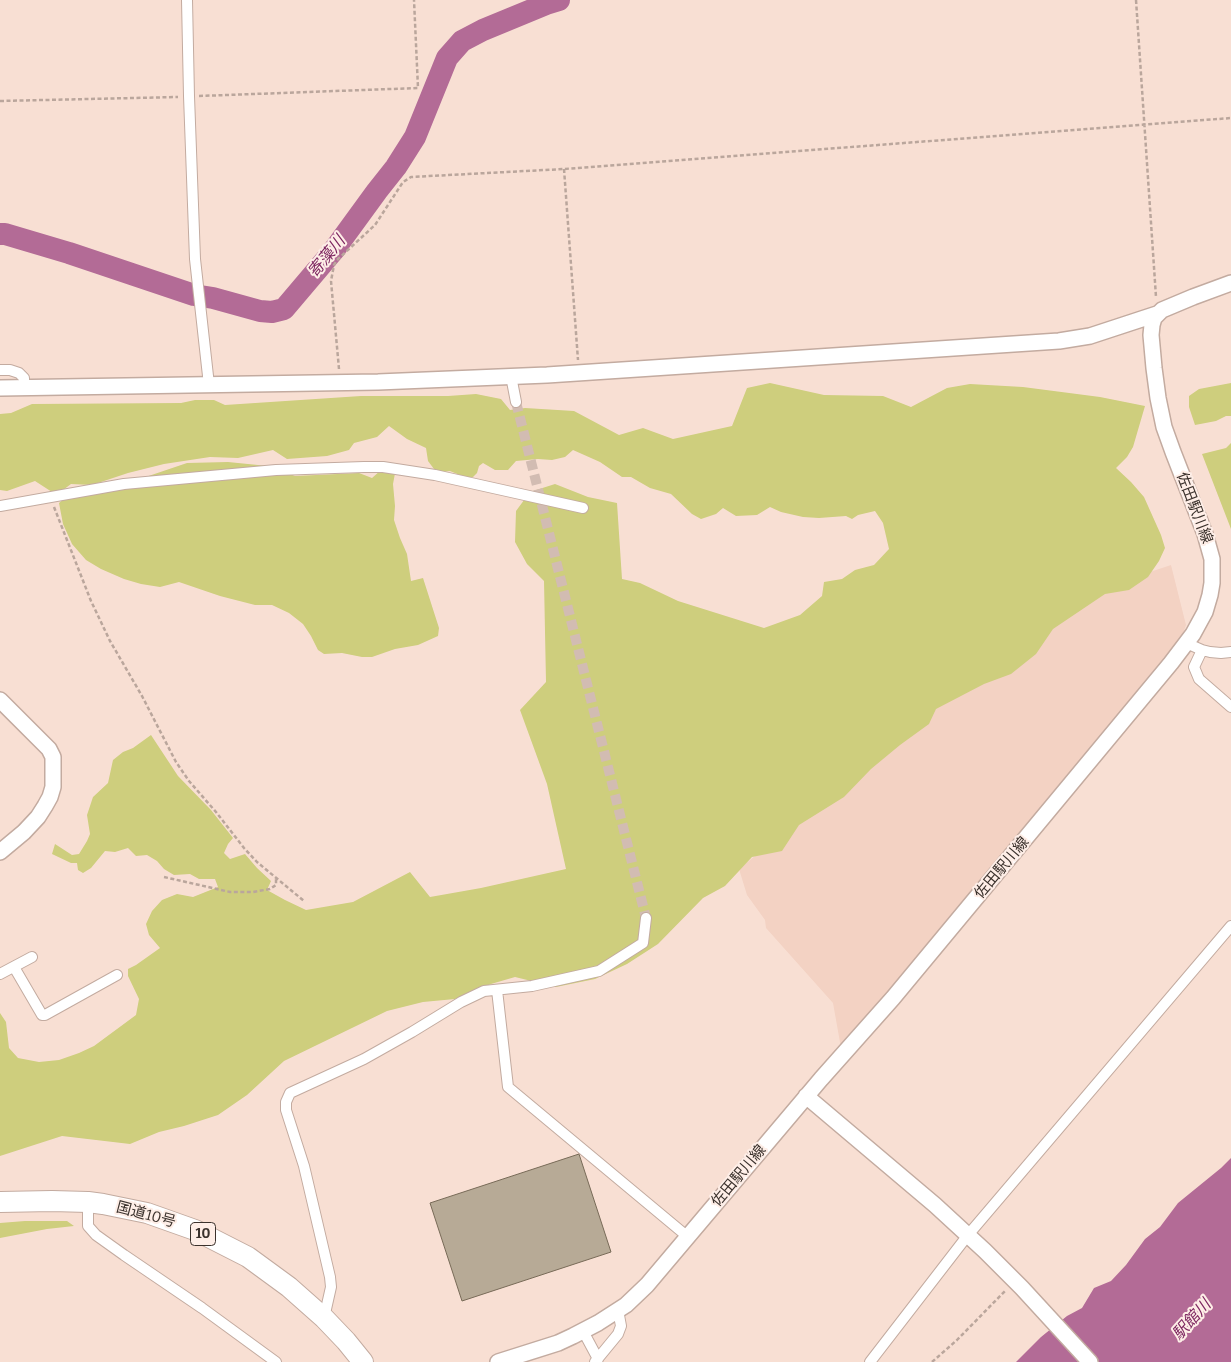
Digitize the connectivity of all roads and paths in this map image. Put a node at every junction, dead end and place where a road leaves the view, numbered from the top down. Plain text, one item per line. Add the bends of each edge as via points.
1 (187, 0) edge
2 (414, 0) edge
3 (1136, 0) edge
4 (189, 96) junction
5 (0, 101) edge
6 (1231, 118) edge
7 (1145, 124) junction
8 (564, 169) junction
9 (1231, 283) edge
10 (1157, 314) junction
11 (0, 370) edge
12 (579, 373) junction
13 (511, 376) junction
14 (340, 383) junction
15 (209, 385) junction
16 (0, 388) edge
17 (24, 388) junction
18 (516, 402) tunnel mouth
19 (50, 496) junction
20 (0, 506) edge
21 (582, 508) dead end
22 (1186, 643) junction
23 (1202, 650) junction
24 (1231, 652) edge
25 (0, 700) edge
26 (1231, 707) edge
27 (0, 852) edge
28 (276, 877) junction
29 (164, 878) dead end
30 (304, 902) dead end
31 (646, 918) tunnel mouth
32 (1231, 926) edge
33 (32, 957) dead end
34 (14, 967) junction
35 (0, 974) edge
36 (117, 975) dead end
37 (497, 990) junction
38 (806, 1096) junction
39 (0, 1202) edge
40 (88, 1202) junction
41 (968, 1235) junction
42 (688, 1237) junction
43 (1015, 1288) junction
44 (618, 1310) junction
45 (324, 1318) junction
46 (584, 1331) junction
47 (597, 1360) edge
48 (276, 1362) edge
49 (363, 1362) edge
50 (498, 1362) edge
51 (870, 1362) edge
52 (932, 1362) edge
53 (1090, 1362) edge

1 - 4 street
2 - 4 path via 418,88
3 - 7 path
4 - 5 path
4 - 15 street via 195,259
6 - 7 path
7 - 8 path
7 - 10 path
8 - 12 path
8 - 14 path via 412,177 403,182 375,225 337,260 332,270
9 - 10 street
10 - 12 street via 1090,336 1059,341
10 - 22 street, 佐田駅川線 via 1152,324 1152,351 1164,427 1212,559 1212,583 1206,612
11 - 17 street via 19,373 24,378
12 - 13 street
13 - 14 street
13 - 18 street
14 - 15 street
15 - 17 street
16 - 17 street
19 - 20 street
19 - 21 street via 124,484 276,470 374,467 410,470
19 - 28 path via 100,622 176,762 256,862
22 - 23 street
22 - 38 street, 佐田駅川線 via 893,998
23 - 24 street
23 - 26 street via 1194,667 1199,679
25 - 27 street via 49,749 54,763 53,787 45,806 24,832
28 - 29 path via 276,885 270,890 253,892 230,892
28 - 30 path
31 - 37 street via 643,943 599,971
32 - 41 street
33 - 34 street
34 - 35 street
34 - 36 street via 42,1015
37 - 42 street via 508,1087
37 - 45 street via 484,991 461,1002 380,1050 287,1097 286,1110 304,1166 330,1277
38 - 41 street
38 - 42 street, 佐田駅川線
39 - 40 highway, 国道10号 / 10
40 - 45 highway, 国道10号 / 10 via 147,1213 209,1236 275,1276
40 - 48 street via 88,1226 96,1235
41 - 43 street
41 - 51 street
42 - 44 street, 佐田駅川線 via 647,1285
43 - 52 path
43 - 53 street
44 - 46 street, 佐田駅川線
44 - 47 street via 621,1326 618,1334
45 - 49 highway, 国道10号 / 10
46 - 47 street
46 - 50 street, 佐田駅川線

